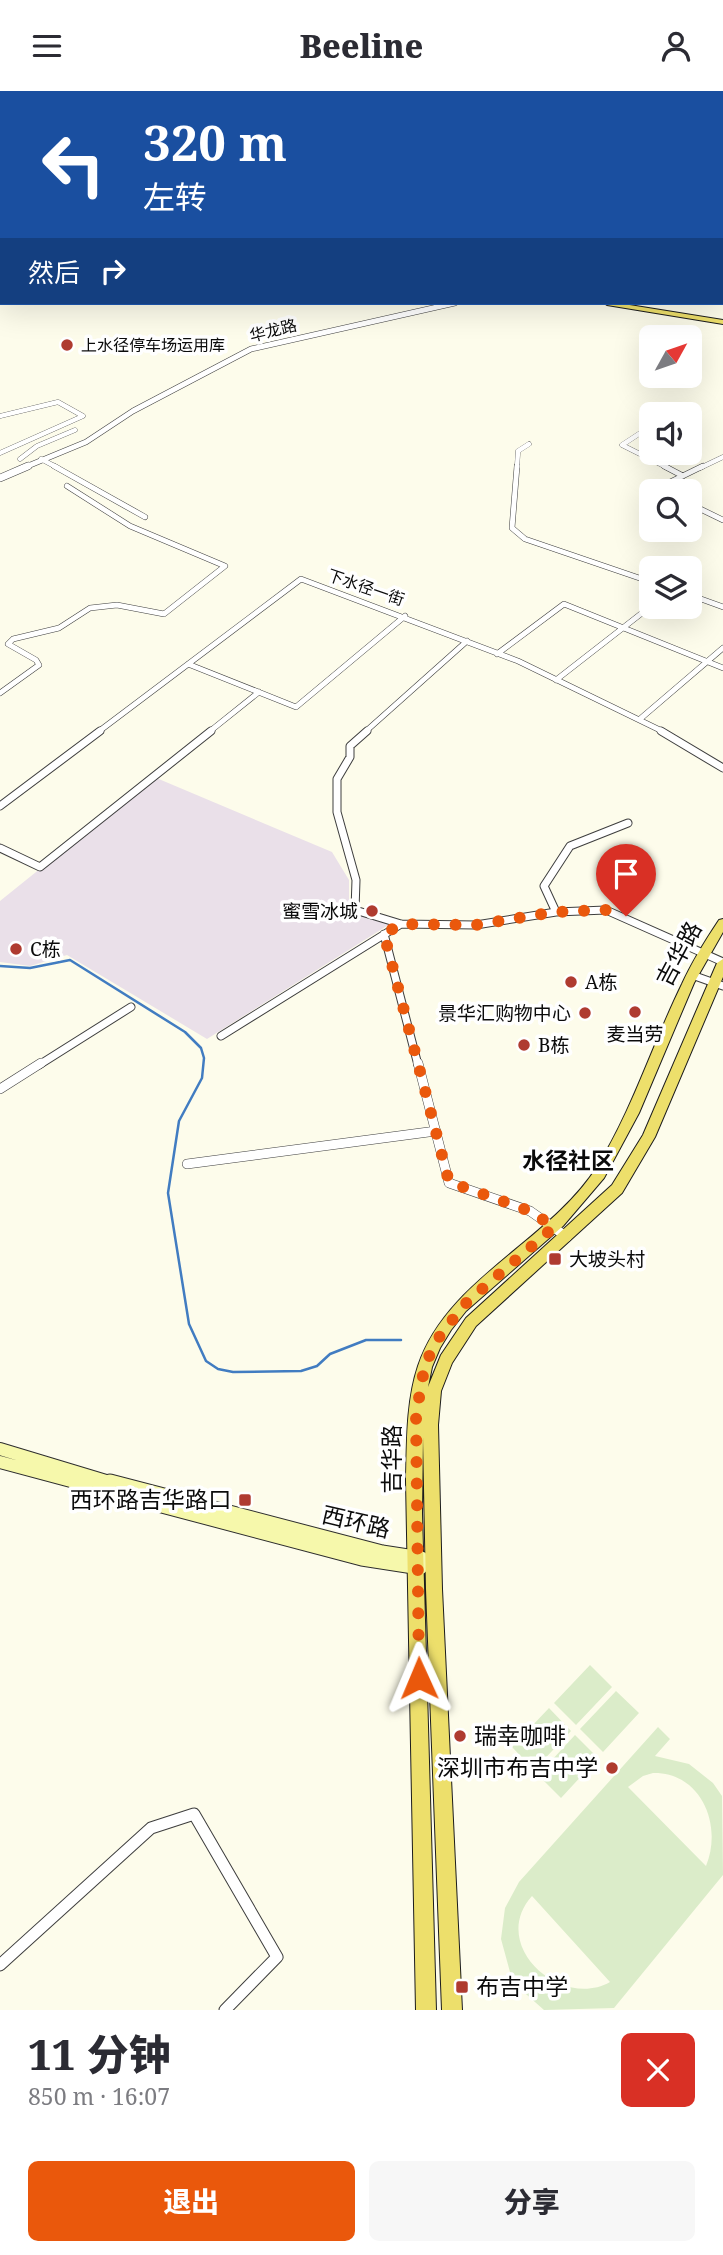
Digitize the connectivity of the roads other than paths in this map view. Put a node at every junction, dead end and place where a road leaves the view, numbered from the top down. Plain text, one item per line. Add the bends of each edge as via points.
1 (680, 91) edge
2 (688, 91) edge
3 (430, 305) edge
4 (446, 305) edge
5 (622, 305) edge
6 (643, 305) edge
7 (723, 319) edge
8 (0, 417) edge
9 (75, 430) dead end
10 (639, 434) edge
11 (529, 444) dead end
12 (0, 453) edge
13 (639, 454) edge
14 (723, 457) edge
15 (43, 460) junction
16 (20, 464) junction
17 (661, 465) edge
18 (0, 476) edge
19 (683, 476) junction
20 (677, 479) edge
21 (80, 480) junction
22 (702, 510) edge
23 (145, 517) dead end
24 (723, 520) edge
25 (639, 578) edge
26 (702, 600) edge
27 (723, 607) edge
28 (639, 615) edge
29 (405, 616) junction
30 (623, 628) junction
31 (467, 641) junction
32 (723, 648) edge
33 (497, 654) junction
34 (708, 661) junction
35 (188, 664) junction
36 (723, 668) edge
37 (556, 680) junction
38 (259, 692) junction
39 (0, 693) edge
40 (640, 719) junction
41 (723, 768) edge
42 (0, 806) edge
43 (628, 823) dead end
44 (0, 848) edge
45 (555, 912) junction
46 (723, 923) edge
47 (401, 924) junction
48 (384, 934) junction
49 (703, 952) junction
50 (723, 963) edge
51 (692, 975) junction
52 (719, 985) edge
53 (131, 1007) dead end
54 (221, 1036) dead end
55 (0, 1089) edge
56 (436, 1131) junction
57 (187, 1164) dead end
58 (554, 1227) junction
59 (567, 1237) junction
60 (0, 1449) edge
61 (0, 1462) edge
62 (422, 1563) junction
63 (0, 1965) edge
64 (225, 2010) edge
65 (426, 2010) edge
66 (452, 2010) edge

1 - 2 street
3 - 15 street, 华龙路 via 238,350 128,408
4 - 15 street, 华龙路 via 244,352 133,411 86,442
5 - 7 main road
6 - 7 main road
8 - 12 street via 58,402 83,416
9 - 16 street via 37,446
10 - 13 street via 622,445
11 - 25 street via 518,451 512,528 524,539
12 - 16 street
14 - 19 street
15 - 16 street, 华龙路
15 - 21 street
16 - 18 street, 华龙路
17 - 19 street
19 - 20 street
21 - 23 street
21 - 39 street via 67,486 130,526 225,566 164,614 117,605 90,608 59,628 13,639 8,644 39,665
22 - 24 street
26 - 27 street
28 - 30 street
29 - 31 street, 下水径一街
29 - 35 street, 下水径一街 via 301,579
29 - 38 street via 296,707
30 - 33 street via 564,604
30 - 34 street
30 - 37 street
31 - 33 street, 下水径一街
31 - 47 street via 350,746 350,757 337,779 337,812 356,887 355,910
32 - 34 street
33 - 37 street, 下水径一街
34 - 36 street
34 - 40 street
35 - 38 street
35 - 42 street, 下水径一街
37 - 40 street, 下水径一街
38 - 44 street via 40,867
40 - 41 street, 下水径一街
43 - 45 street via 570,846 544,886
45 - 47 street via 476,925
45 - 49 street via 606,910
46 - 49 main road, 吉华路
47 - 48 street
48 - 54 street
48 - 56 street
49 - 50 street
49 - 51 main road, 吉华路
50 - 52 main road, 吉华路
51 - 52 street
51 - 58 main road, 吉华路 via 622,1136 598,1175
52 - 59 main road, 吉华路 via 649,1137 617,1189
53 - 55 street
56 - 57 street
56 - 58 street via 449,1182 530,1211
58 - 59 street
58 - 62 main road, 吉华路 via 467,1302 441,1334 425,1364 416,1415
59 - 62 main road, 吉华路 via 471,1322 446,1360 434,1391
60 - 62 main road, 西环路 via 144,1492
61 - 62 main road, 西环路 via 362,1557
62 - 65 main road, 吉华路
62 - 66 main road, 吉华路
63 - 64 street via 151,1828 194,1814 277,1957

